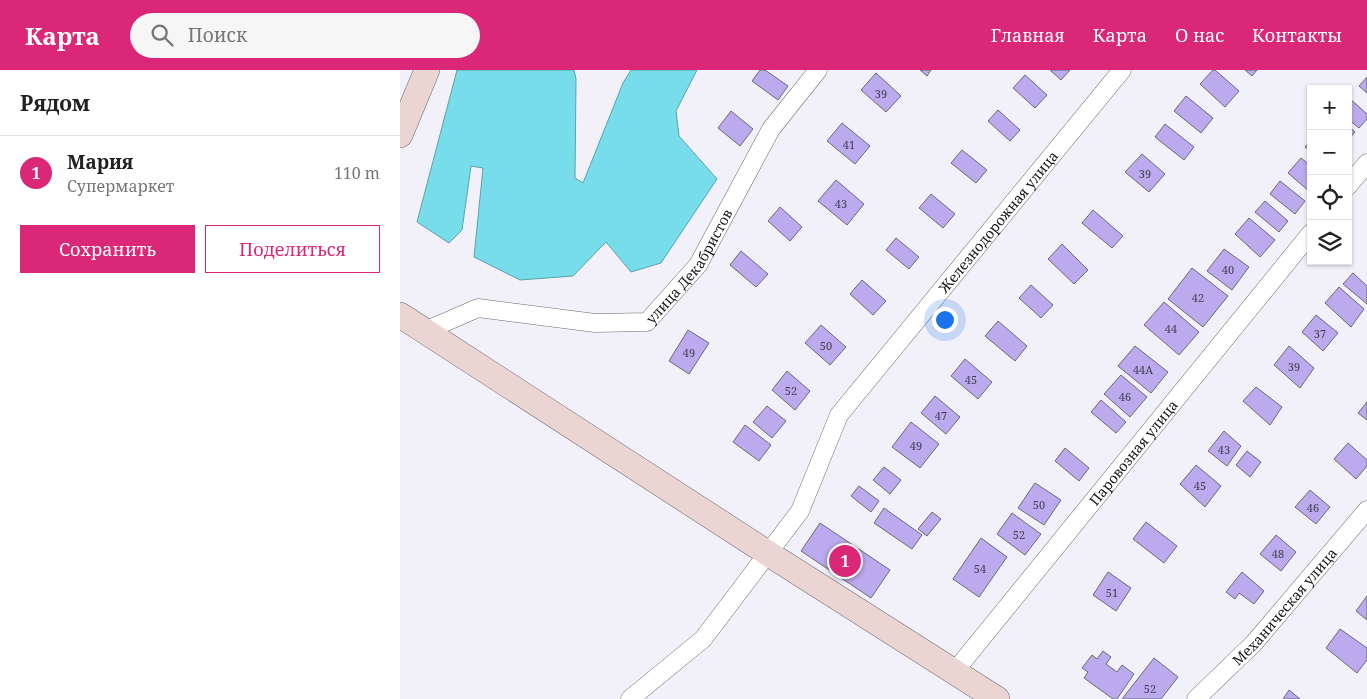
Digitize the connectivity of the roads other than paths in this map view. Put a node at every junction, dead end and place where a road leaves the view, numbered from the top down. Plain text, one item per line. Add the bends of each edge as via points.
1 (427, 70) edge
2 (818, 70) edge
3 (1122, 70) edge
4 (400, 135) edge
5 (1367, 163) edge
6 (1352, 181) edge
7 (1307, 238) edge
8 (400, 315) edge
9 (425, 331) junction
10 (1367, 510) edge
11 (769, 554) junction
12 (956, 671) junction
13 (630, 699) edge
14 (997, 699) edge
15 (1196, 699) edge

1 - 4 main road
2 - 9 street, улица Декабристов via 772,129 698,264 646,322 595,323 478,308
3 - 11 street, Железнодорожная улица via 839,415 800,511
5 - 6 street
7 - 12 street, Паровозная улица
8 - 9 main road
9 - 11 main road
10 - 15 street, Механическая улица via 1254,643
11 - 12 main road
11 - 13 street, Железнодорожная улица via 703,639
12 - 14 main road

